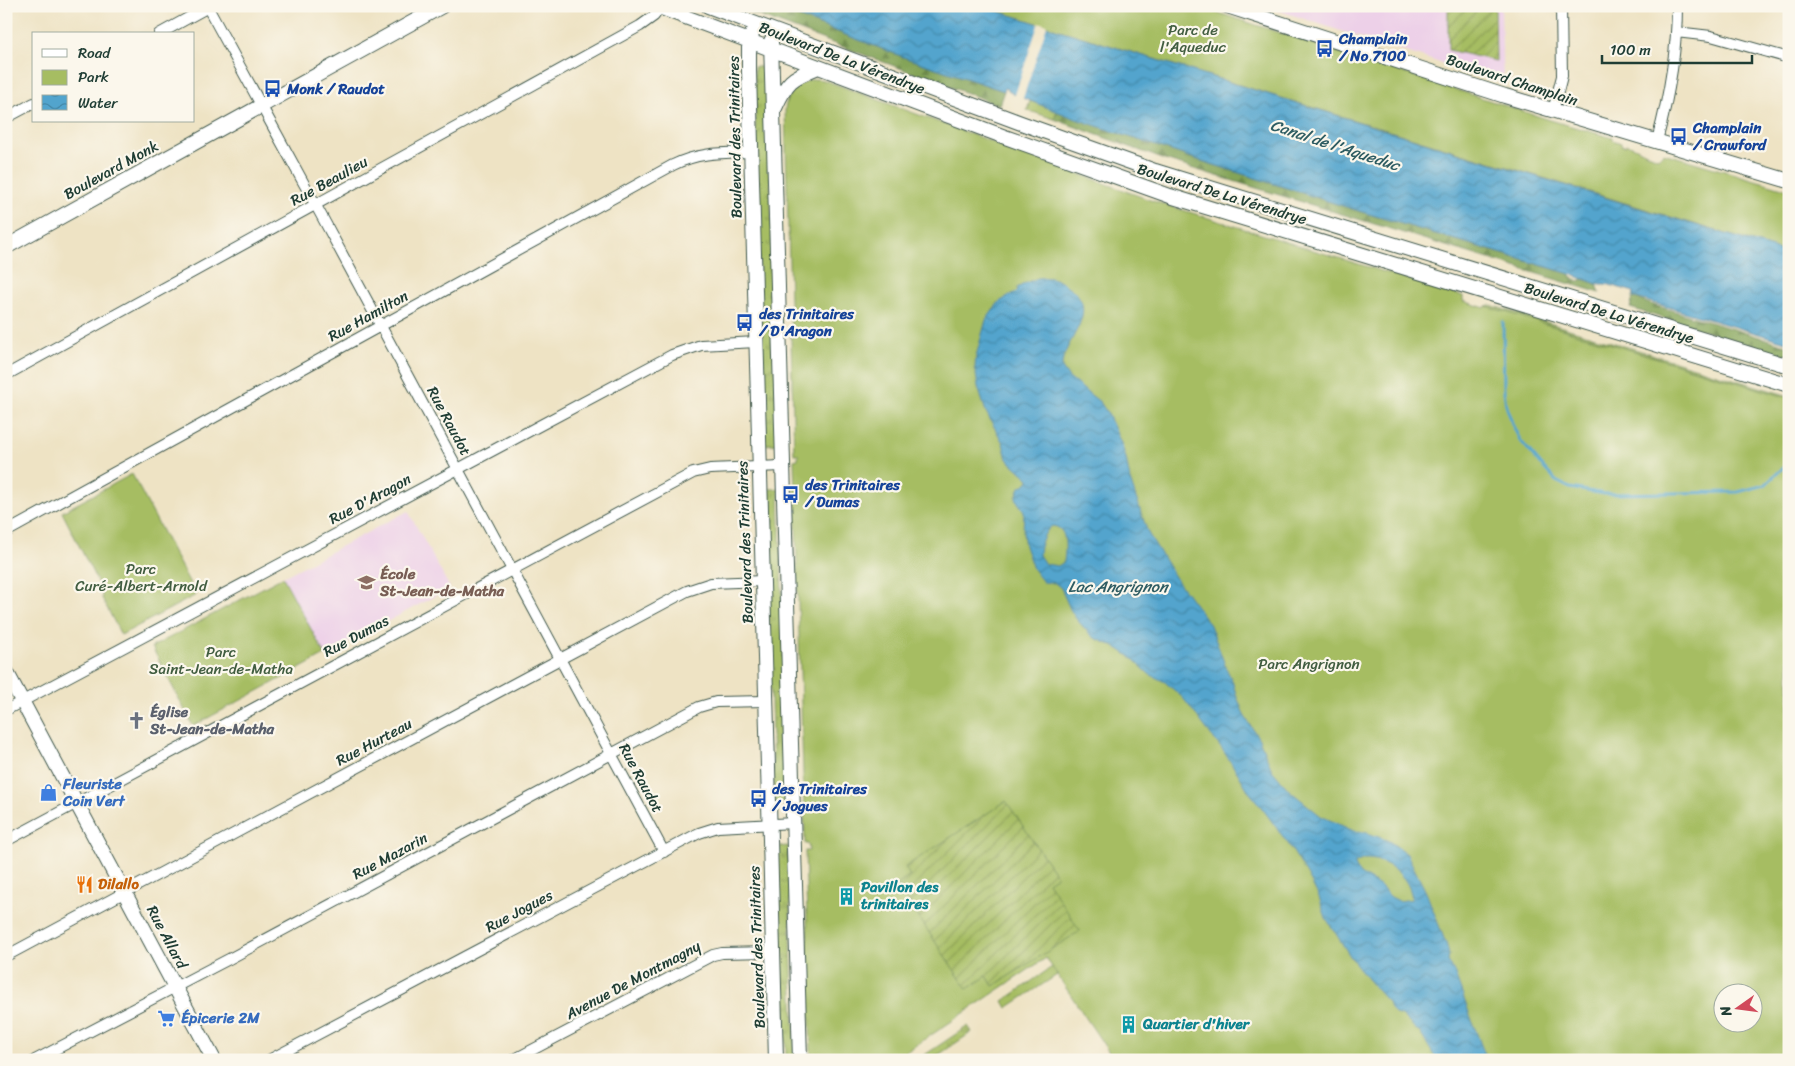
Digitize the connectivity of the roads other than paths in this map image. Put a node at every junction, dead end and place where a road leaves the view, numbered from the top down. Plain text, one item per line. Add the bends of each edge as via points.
1 (442, 6) edge
2 (708, 6) edge
3 (1227, 6) edge
4 (1561, 6) edge
5 (1677, 6) edge
6 (208, 7) edge
7 (659, 7) edge
8 (755, 24) junction
9 (771, 30) junction
10 (163, 32) edge
11 (1676, 32) junction
12 (750, 42) junction
13 (772, 49) junction
14 (1789, 58) edge
15 (818, 67) junction
16 (32, 104) edge
17 (261, 106) junction
18 (773, 111) junction
19 (1553, 111) junction
20 (6, 118) edge
21 (1656, 141) junction
22 (751, 152) junction
23 (1789, 181) edge
24 (316, 205) junction
25 (6, 246) edge
26 (380, 326) junction
27 (756, 342) junction
28 (1789, 366) edge
29 (6, 375) edge
30 (1789, 386) edge
31 (783, 466) junction
32 (760, 467) junction
33 (458, 469) junction
34 (6, 532) edge
35 (512, 570) junction
36 (763, 581) junction
37 (560, 659) junction
38 (6, 671) edge
39 (766, 701) junction
40 (23, 702) junction
41 (6, 710) edge
42 (612, 754) junction
43 (77, 803) junction
44 (793, 823) junction
45 (770, 824) junction
46 (6, 841) edge
47 (664, 852) junction
48 (125, 892) junction
49 (773, 952) junction
50 (6, 956) edge
51 (175, 987) junction
52 (35, 1060) edge
53 (214, 1060) edge
54 (269, 1060) edge
55 (513, 1060) edge
56 (776, 1060) edge
57 (800, 1060) edge

1 - 17 main road, Boulevard Monk
2 - 8 main road, Boulevard De La Vérendrye
3 - 19 main road, Boulevard Champlain
4 - 19 street via 1562,76
5 - 11 street
6 - 10 street
6 - 17 street, Rue Raudot
7 - 12 main road, Boulevard De La Vérendrye
7 - 24 street, Rue Beaulieu via 654,16 640,26
8 - 9 main road, Boulevard De La Vérendrye
8 - 12 main road, Boulevard des Trinitaires
9 - 13 main road
9 - 28 main road, Boulevard De La Vérendrye via 1162,174
11 - 14 street via 1711,36
11 - 21 street via 1669,93
12 - 13 main road, Boulevard De La Vérendrye
12 - 22 main road, Boulevard des Trinitaires
13 - 15 main road, Boulevard De La Vérendrye
13 - 18 main road
15 - 18 main road via 790,81
15 - 30 main road, Boulevard De La Vérendrye via 1170,196
16 - 20 street
17 - 24 street, Rue Raudot
17 - 25 main road, Boulevard Monk
18 - 31 main road
19 - 21 main road, Boulevard Champlain
21 - 23 main road, Boulevard Champlain
22 - 26 street, Rue Hamilton via 700,155 678,162
22 - 27 main road, Boulevard des Trinitaires
24 - 26 street, Rue Raudot
24 - 29 street, Rue Beaulieu
26 - 33 street, Rue Raudot
26 - 34 street, Rue Hamilton
27 - 32 main road, Boulevard des Trinitaires
27 - 33 street, Rue D'Aragon via 712,343 683,350
31 - 32 street, Rue Dumas
31 - 44 main road
32 - 35 street, Rue Dumas via 693,473
32 - 36 main road, Boulevard des Trinitaires
33 - 35 street, Rue Raudot
33 - 40 street, Rue D'Aragon
35 - 37 street, Rue Raudot
35 - 43 street, Rue Dumas
36 - 37 street, Rue Hurteau via 719,582 694,588
36 - 39 main road, Boulevard des Trinitaires
37 - 42 street, Rue Raudot
37 - 48 street, Rue Hurteau
38 - 40 main road, Rue Allard
39 - 42 street, Rue Mazarin via 707,704
39 - 45 main road, Boulevard des Trinitaires
40 - 41 street, Rue D'Aragon
40 - 43 main road, Rue Allard
42 - 47 street, Rue Raudot
42 - 51 street, Rue Mazarin
43 - 46 street, Rue Dumas
43 - 48 main road, Rue Allard
44 - 45 street, Rue Jogues
44 - 57 main road
45 - 47 street, Rue Jogues via 708,829
45 - 49 main road, Boulevard des Trinitaires
47 - 54 street, Rue Jogues
48 - 50 street, Rue Hurteau
48 - 51 main road, Rue Allard
49 - 55 street, Avenue De Montmagny via 713,955
49 - 56 main road, Boulevard des Trinitaires
51 - 52 street, Rue Mazarin
51 - 53 main road, Rue Allard

